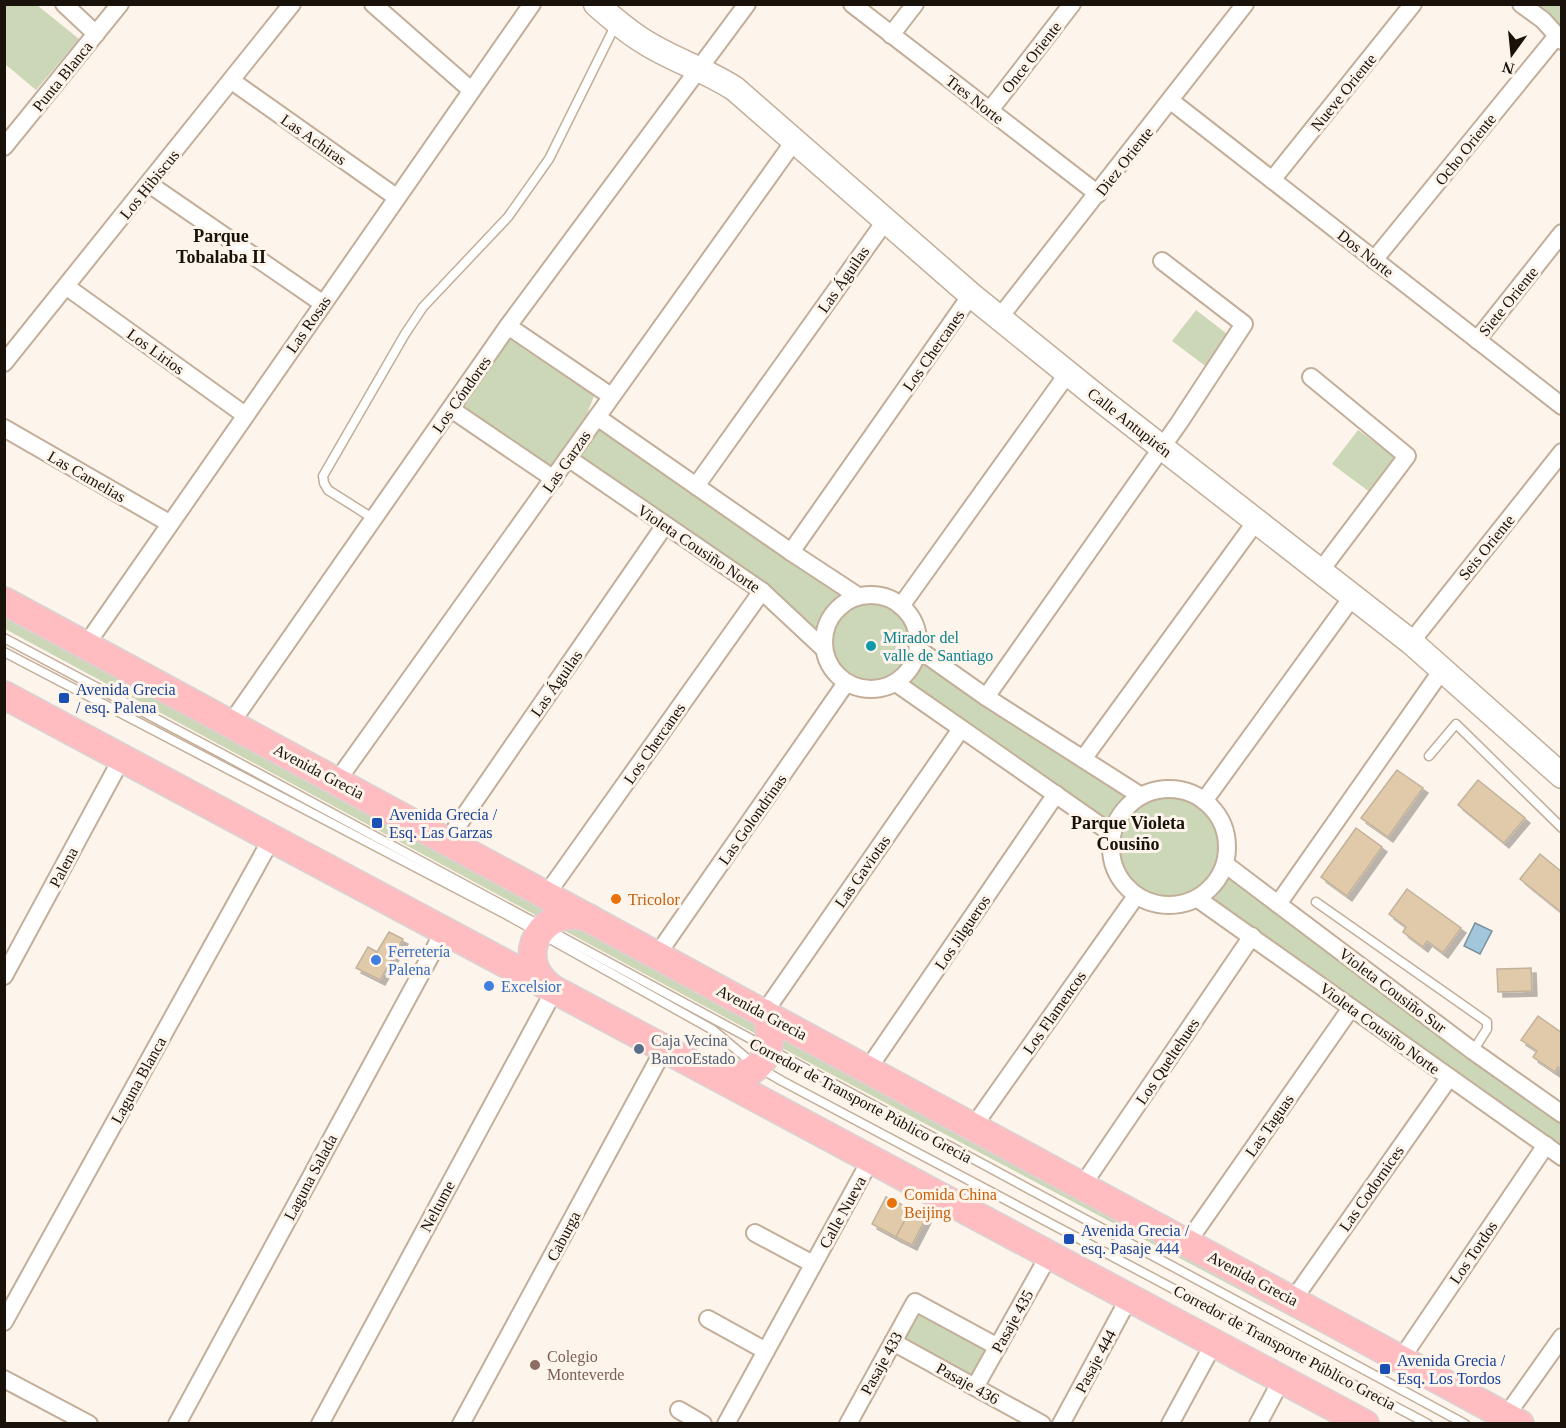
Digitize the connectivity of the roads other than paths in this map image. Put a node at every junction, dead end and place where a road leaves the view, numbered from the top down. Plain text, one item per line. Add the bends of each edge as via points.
1 (64, 4) edge
2 (120, 4) edge
3 (292, 4) edge
4 (373, 4) edge
5 (532, 4) edge
6 (596, 4) edge
7 (747, 4) edge
8 (852, 4) edge
9 (915, 4) edge
10 (1072, 4) edge
11 (1245, 4) edge
12 (1413, 4) edge
13 (1521, 4) edge
14 (616, 23) junction
15 (96, 34) junction
16 (891, 35) junction
17 (1559, 39) edge
18 (699, 69) junction
19 (232, 81) junction
20 (471, 90) junction
21 (1171, 101) junction
22 (990, 110) junction
23 (795, 140) junction
24 (4, 147) edge
25 (1272, 180) junction
26 (148, 184) junction
27 (1098, 194) junction
28 (396, 197) junction
29 (886, 220) junction
30 (1562, 233) edge
31 (1374, 260) junction
32 (1162, 261) dead end
33 (67, 287) junction
34 (972, 295) junction
35 (322, 303) junction
36 (1000, 317) junction
37 (508, 326) junction
38 (1477, 340) junction
39 (4, 363) edge
40 (1068, 373) junction
41 (1311, 376) dead end
42 (611, 396) junction
43 (1562, 406) edge
44 (451, 409) junction
45 (245, 415) junction
46 (597, 417) junction
47 (4, 428) edge
48 (1162, 447) junction
49 (1562, 452) edge
50 (568, 458) junction
51 (554, 479) junction
52 (696, 486) junction
53 (374, 519) junction
54 (1257, 520) junction
55 (169, 523) junction
56 (665, 525) junction
57 (791, 552) junction
58 (1321, 570) junction
59 (762, 591) junction
60 (858, 596) junction
61 (1353, 596) junction
62 (4, 601) edge
63 (902, 606) junction
64 (4, 638) edge
65 (1411, 642) junction
66 (86, 645) junction
67 (823, 648) junction
68 (918, 649) junction
69 (4, 652) edge
70 (1442, 670) junction
71 (846, 683) junction
72 (896, 683) junction
73 (4, 695) edge
74 (986, 697) junction
75 (231, 723) junction
76 (961, 729) junction
77 (1429, 756) dead end
78 (122, 758) junction
79 (1083, 759) junction
80 (1560, 771) edge
81 (337, 781) junction
82 (1056, 794) junction
83 (1141, 796) junction
84 (1204, 801) junction
85 (1562, 828) edge
86 (1111, 833) junction
87 (272, 838) junction
88 (447, 841) junction
89 (1225, 864) junction
90 (546, 895) junction
91 (1136, 897) junction
92 (1198, 899) junction
93 (1316, 902) dead end
94 (1278, 904) junction
95 (598, 923) junction
96 (444, 931) junction
97 (541, 931) junction
98 (1252, 936) junction
99 (657, 955) junction
100 (4, 976) edge
101 (555, 989) junction
102 (1352, 1008) junction
103 (764, 1013) junction
104 (664, 1049) junction
105 (1473, 1051) junction
106 (762, 1058) junction
107 (868, 1069) junction
108 (715, 1076) junction
109 (1449, 1078) junction
110 (1562, 1114) edge
111 (973, 1127) junction
112 (1546, 1145) junction
113 (1562, 1157) edge
114 (871, 1159) junction
115 (1082, 1186) junction
116 (755, 1233) dead end
117 (1187, 1243) junction
118 (1049, 1255) junction
119 (813, 1264) junction
120 (1129, 1298) junction
121 (1293, 1300) junction
122 (708, 1319) dead end
123 (4, 1322) edge
124 (1562, 1337) edge
125 (893, 1342) junction
126 (1214, 1343) junction
127 (998, 1347) junction
128 (766, 1351) junction
129 (1401, 1359) junction
130 (4, 1379) edge
131 (1282, 1379) junction
132 (975, 1387) junction
133 (679, 1410) dead end
134 (1352, 1420) edge
135 (1513, 1420) edge
136 (88, 1424) edge
137 (177, 1424) edge
138 (320, 1424) edge
139 (461, 1424) edge
140 (703, 1424) edge
141 (726, 1424) edge
142 (848, 1424) edge
143 (1042, 1424) edge
144 (1061, 1424) edge
145 (1170, 1424) edge
146 (1258, 1424) edge
147 (1428, 1424) edge
148 (1465, 1424) edge

1 - 15 street
2 - 15 street, Punta Blanca
3 - 19 street, Los Hibiscus
4 - 20 street
5 - 20 street, Las Rosas
6 - 14 street, Calle Antupirén
7 - 18 street, Los Cóndores
8 - 16 street, Tres Norte
9 - 16 street
10 - 22 street, Once Oriente
11 - 21 street, Diez Oriente
12 - 25 street, Nueve Oriente
13 - 17 street via 1543,20
14 - 18 street, Calle Antupirén via 649,45
14 - 53 lane via 549,159 508,217 423,307 323,476 328,490
15 - 24 street, Punta Blanca
16 - 22 street, Tres Norte
17 - 31 street, Ocho Oriente
18 - 23 street, Calle Antupirén via 735,89
18 - 37 street, Los Cóndores
19 - 26 street, Los Hibiscus
19 - 28 street, Las Achiras
20 - 28 street, Las Rosas
21 - 25 street, Dos Norte
21 - 27 street, Diez Oriente
22 - 27 street, Tres Norte
23 - 29 street, Calle Antupirén
23 - 42 street, Las Garzas
25 - 31 street, Dos Norte
26 - 33 street, Los Hibiscus
26 - 35 street
27 - 36 street, Diez Oriente
28 - 35 street, Las Rosas
29 - 34 street, Calle Antupirén
29 - 52 street, Las Águilas
30 - 38 street, Siete Oriente
31 - 38 street, Dos Norte
32 - 48 street via 1244,324
33 - 39 street, Los Hibiscus
33 - 45 street, Los Lirios
34 - 36 street, Calle Antupirén
34 - 57 street, Los Chercanes
35 - 45 street, Las Rosas
36 - 40 street, Calle Antupirén
37 - 42 street
37 - 44 street, Los Cóndores
38 - 43 street, Dos Norte
40 - 48 street, Calle Antupirén
40 - 63 street
41 - 58 street via 1407,456
42 - 46 street, Las Garzas
44 - 51 street
44 - 53 street, Los Cóndores
45 - 55 street, Las Rosas
46 - 50 street, Las Garzas
46 - 52 street
47 - 55 street, Las Camelias
48 - 54 street, Calle Antupirén
48 - 74 street
49 - 65 street, Seis Oriente
50 - 51 street, Las Garzas
50 - 56 street, Violeta Cousiño Norte
51 - 81 street, Las Garzas
52 - 57 street
53 - 75 street, Los Cóndores
54 - 58 street, Calle Antupirén
54 - 79 street
55 - 66 street, Las Rosas
56 - 59 street, Violeta Cousiño Norte
56 - 88 street, Las Águilas
57 - 60 street
58 - 61 street, Calle Antupirén
59 - 67 street, Violeta Cousiño Norte
59 - 90 street, Los Chercanes
60 - 63 street via 881,596
60 - 67 street via 835,610 823,635
61 - 65 street, Calle Antupirén
61 - 84 street
62 - 66 main road, Avenida Grecia
63 - 68 street via 918,633
64 - 97 lane, Corredor de Transporte Público Grecia via 258,772
65 - 70 street, Calle Antupirén
66 - 75 main road, Avenida Grecia
67 - 71 street via 827,662
68 - 72 street via 907,674
68 - 74 street
69 - 97 lane, Corredor de Transporte Público Grecia
70 - 80 street, Calle Antupirén
70 - 94 street
71 - 72 street via 871,690
71 - 99 street, Las Golondrinas
72 - 76 street
73 - 78 main road
74 - 79 street
75 - 81 main road, Avenida Grecia
76 - 82 street
76 - 103 street, Las Gaviotas
77 - 85 lane via 1456,724
78 - 87 main road
78 - 100 street, Palena
79 - 83 street
81 - 88 main road, Avenida Grecia
82 - 86 street
82 - 107 street, Los Jilgueros
83 - 84 street via 1162,789 1184,791
83 - 86 street via 1122,811
84 - 89 street via 1220,818 1227,841
86 - 91 street via 1110,857 1119,879
87 - 96 main road
87 - 123 street, Laguna Blanca
88 - 90 main road, Avenida Grecia
89 - 92 street via 1215,884
89 - 94 street, Violeta Cousiño Sur
90 - 95 main road, Avenida Grecia
91 - 92 street via 1167,906
91 - 111 street, Los Flamencos
92 - 98 street, Violeta Cousiño Norte
93 - 105 lane via 1487,1022
94 - 105 street, Violeta Cousiño Sur
95 - 97 main road via 568,915
95 - 99 main road, Avenida Grecia
96 - 101 main road
96 - 137 street, Laguna Salada
97 - 101 main road via 533,952 535,967
97 - 106 lane, Corredor de Transporte Público Grecia
97 - 106 lane, Corredor de Transporte Público Grecia
98 - 102 street, Violeta Cousiño Norte
98 - 115 street, Los Queltehues
99 - 103 main road, Avenida Grecia
101 - 104 main road
101 - 138 street, Neltume
102 - 109 street, Violeta Cousiño Norte
102 - 117 street, Las Taguas
103 - 106 main road via 771,1031
103 - 107 main road, Avenida Grecia
104 - 108 main road
104 - 139 street, Caburga
105 - 110 street, Violeta Cousiño Sur
106 - 108 main road via 741,1075
106 - 147 lane, Corredor de Transporte Público Grecia
106 - 148 lane, Corredor de Transporte Público Grecia
107 - 111 main road, Avenida Grecia
108 - 114 main road
109 - 112 street, Violeta Cousiño Norte
109 - 121 street, Las Codornices
111 - 115 main road, Avenida Grecia
112 - 113 street, Violeta Cousiño Norte
112 - 129 street, Los Tordos
114 - 118 main road
114 - 119 street, Calle Nueva
115 - 117 main road, Avenida Grecia
116 - 119 street, Calle Nueva
117 - 121 main road, Avenida Grecia
118 - 120 main road
118 - 127 street, Pasaje 435
119 - 128 street, Calle Nueva
120 - 126 main road
120 - 144 street, Pasaje 444
121 - 129 main road, Avenida Grecia
122 - 128 street
124 - 135 street
125 - 127 street, Pasaje 433 via 915,1302
125 - 132 street, Pasaje 436
125 - 142 street, Pasaje 433
126 - 131 main road
126 - 145 street
127 - 132 street, Pasaje 435
128 - 141 street, Calle Nueva
129 - 135 main road, Avenida Grecia
130 - 136 street
131 - 134 main road
131 - 146 street
132 - 143 street, Pasaje 436
133 - 140 street

